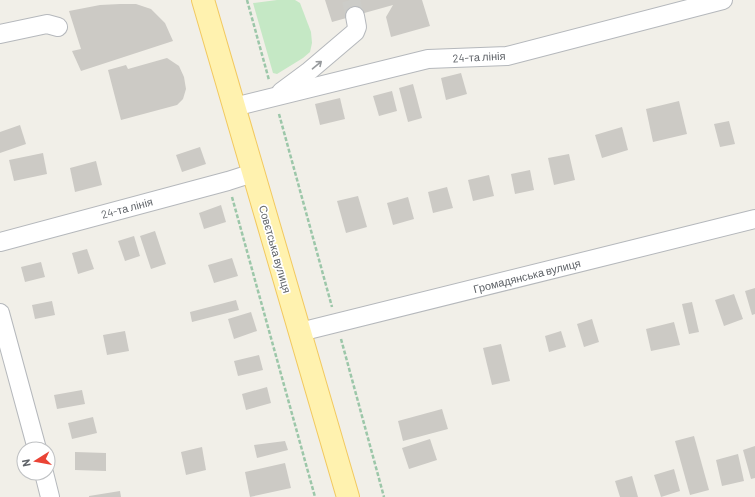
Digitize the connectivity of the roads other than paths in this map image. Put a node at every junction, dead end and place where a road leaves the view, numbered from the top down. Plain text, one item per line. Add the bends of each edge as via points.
1 (723, 0) edge
2 (206, 1) edge
3 (355, 16) tunnel mouth
4 (58, 27) dead end
5 (0, 34) edge
6 (274, 97) junction
7 (234, 107) junction
8 (254, 174) junction
9 (755, 219) edge
10 (0, 242) edge
11 (0, 313) edge
12 (300, 332) junction
13 (35, 441) edge
14 (46, 481) edge
15 (50, 497) edge
16 (348, 497) edge

1 - 6 street, 24-та лінія via 507,56 428,59
2 - 7 main road, Совєтська вулиця
6 -> 3 street via 355,32
4 - 5 street via 47,24
6 - 7 street, 24-та лінія
7 - 8 main road, Совєтська вулиця
8 - 10 street, 24-та лінія
8 - 12 main road, Совєтська вулиця
9 - 12 street, Громадянська вулиця
11 - 13 street
12 - 16 main road, Совєтська вулиця
14 - 15 street

